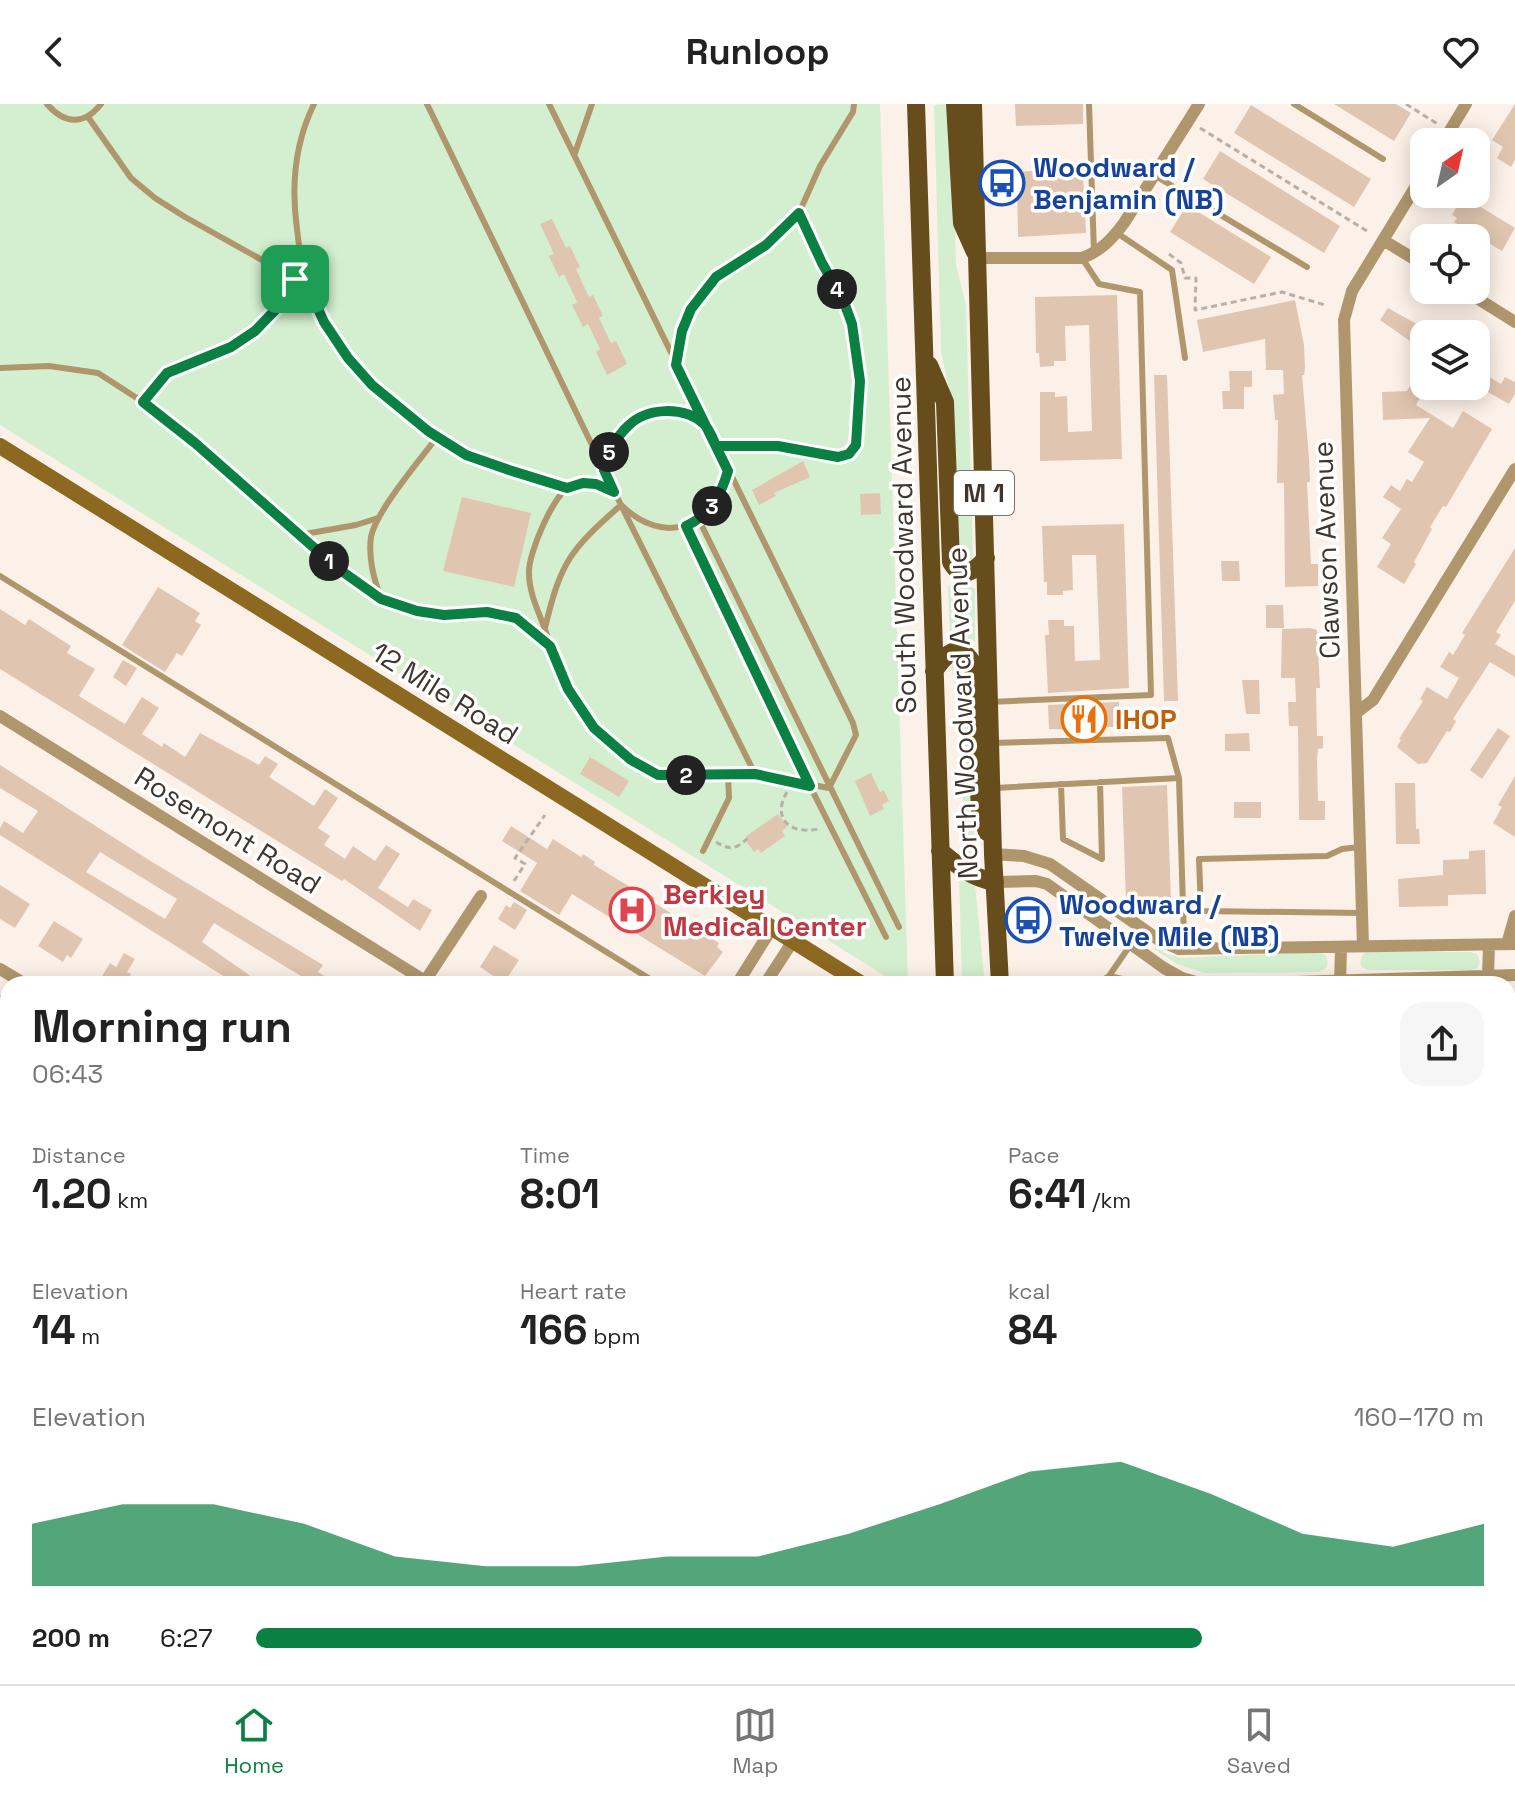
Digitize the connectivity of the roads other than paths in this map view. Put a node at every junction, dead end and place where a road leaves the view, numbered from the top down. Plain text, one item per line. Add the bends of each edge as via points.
1 (47, 104) edge
2 (101, 104) edge
3 (314, 104) edge
4 (427, 104) edge
5 (549, 104) edge
6 (592, 104) edge
7 (854, 104) edge
8 (916, 104) edge
9 (955, 104) edge
10 (973, 104) edge
11 (1089, 104) edge
12 (1199, 104) edge
13 (1294, 104) edge
14 (1466, 104) edge
15 (88, 117) junction
16 (1451, 128) edge
17 (575, 154) junction
18 (1383, 159) dead end
19 (1154, 175) junction
20 (1410, 196) edge
21 (799, 213) junction
22 (1117, 233) junction
23 (1383, 240) junction
24 (1088, 256) junction
25 (1410, 256) edge
26 (978, 258) junction
27 (1307, 267) dead end
28 (295, 279) junction
29 (307, 285) junction
30 (1486, 304) edge
31 (1515, 322) edge
32 (1185, 358) dead end
33 (926, 359) junction
34 (676, 365) junction
35 (0, 368) edge
36 (143, 402) junction
37 (706, 426) junction
38 (437, 437) junction
39 (0, 446) edge
40 (716, 446) junction
41 (1515, 469) edge
42 (604, 470) junction
43 (728, 471) junction
44 (567, 488) junction
45 (614, 492) junction
46 (621, 505) junction
47 (378, 518) junction
48 (699, 520) junction
49 (686, 526) junction
50 (299, 535) junction
51 (986, 558) junction
52 (0, 576) edge
53 (381, 599) junction
54 (545, 628) junction
55 (550, 646) junction
56 (934, 671) junction
57 (990, 702) junction
58 (1356, 713) junction
59 (0, 716) edge
60 (991, 743) junction
61 (755, 774) junction
62 (728, 775) junction
63 (1179, 778) junction
64 (1100, 782) junction
65 (1061, 784) junction
66 (810, 786) junction
67 (829, 788) junction
68 (993, 788) junction
69 (1360, 847) junction
70 (703, 851) dead end
71 (940, 851) junction
72 (993, 854) junction
73 (995, 882) junction
74 (481, 896) dead end
75 (1362, 913) junction
76 (1515, 916) edge
77 (899, 927) dead end
78 (772, 928) junction
79 (1142, 928) junction
80 (886, 937) dead end
81 (793, 941) junction
82 (1129, 943) junction
83 (1511, 944) edge
84 (1489, 945) junction
85 (1363, 946) junction
86 (1341, 948) junction
87 (1179, 949) junction
88 (1515, 975) edge
89 (415, 976) edge
90 (430, 976) edge
91 (645, 976) edge
92 (742, 976) edge
93 (770, 976) edge
94 (849, 976) edge
95 (945, 976) edge
96 (1000, 976) edge
97 (1109, 976) edge
98 (1171, 976) edge
99 (1340, 976) edge
100 (1488, 976) joint

1 - 15 lane via 72,120
2 - 15 lane
3 - 29 lane via 298,151 293,197
4 - 42 lane
5 - 17 lane
6 - 17 lane
7 - 21 lane
8 - 33 main road, South Woodward Avenue / M 1
9 - 26 main road via 962,223
10 - 26 main road, North Woodward Avenue / M 1
11 - 24 lane
12 - 19 street
13 - 18 lane
14 - 16 street
15 - 28 lane via 131,178 155,198
17 - 34 lane
19 - 22 street
19 - 27 lane
20 - 23 street, Clawson Avenue
21 - 34 lane via 766,245 730,266 704,290 682,331
21 - 40 lane via 852,324 860,381 856,445 838,457 778,446
22 - 24 street
22 - 32 lane via 1172,270
23 - 25 street
23 - 58 street, Clawson Avenue via 1352,291 1343,332
24 - 26 street
24 - 57 lane via 1099,284 1140,292 1151,695
26 - 51 main road, North Woodward Avenue / M 1
28 - 29 lane
28 - 36 lane via 255,331 231,347 167,373
29 - 38 lane via 348,358
30 - 31 street
33 - 51 main road via 945,402 951,562 966,574
33 - 56 main road, South Woodward Avenue / M 1
34 - 37 lane
35 - 36 lane via 49,366 98,373
36 - 50 lane
37 - 40 lane
37 - 42 lane via 673,412 646,415 626,427
38 - 44 lane via 466,455
38 - 47 lane
39 - 78 main road, 12 Mile Road
40 - 43 lane
41 - 58 street via 1373,700
42 - 45 lane
43 - 48 lane via 723,488
43 - 67 lane via 853,723 856,735
44 - 45 lane via 596,484
44 - 54 lane via 537,539 529,565 530,589
45 - 46 lane
46 - 49 lane via 653,526
46 - 54 lane via 566,560
46 - 61 lane
47 - 50 lane
47 - 53 lane via 371,558
48 - 49 lane
48 - 67 lane
49 - 66 lane
50 - 53 lane
51 - 57 main road, North Woodward Avenue / M 1
52 - 91 lane
53 - 55 lane via 444,615 487,612 516,618
54 - 55 lane
55 - 62 lane via 568,689 594,728 631,760 658,775
56 - 71 main road, South Woodward Avenue / M 1
56 - 72 main road via 946,654 957,651 966,653 973,664 980,810
57 - 60 main road, North Woodward Avenue / M 1
58 - 69 street, Clawson Avenue
59 - 89 street, Rosemont Road
60 - 63 lane via 1168,738
60 - 68 main road, North Woodward Avenue / M 1
61 - 62 lane
61 - 66 lane
62 - 70 lane via 729,798
63 - 64 lane
63 - 87 lane via 1184,938
64 - 65 lane
64 - 65 lane via 1102,859 1063,839
65 - 68 lane
66 - 67 lane
66 - 80 lane
67 - 77 lane
68 - 72 main road, North Woodward Avenue / M 1
69 - 75 street, Clawson Avenue
69 - 75 lane via 1327,856 1199,859 1201,911
71 - 73 main road via 968,874
71 - 95 main road, South Woodward Avenue / M 1
72 - 73 main road, North Woodward Avenue / M 1
72 - 79 street via 1050,864
73 - 82 street via 1047,884
73 - 96 main road, North Woodward Avenue / M 1
74 - 90 street
75 - 85 street, Clawson Avenue
76 - 83 street
78 - 81 main road, 12 Mile Road
78 - 92 street
79 - 82 lane
79 - 87 street
81 - 93 street
81 - 94 main road, 12 Mile Road
82 - 97 lane
82 - 98 street
83 - 84 street
84 - 85 street
84 - 100 street
85 - 86 street
86 - 87 street
86 - 99 street
88 - 100 street

